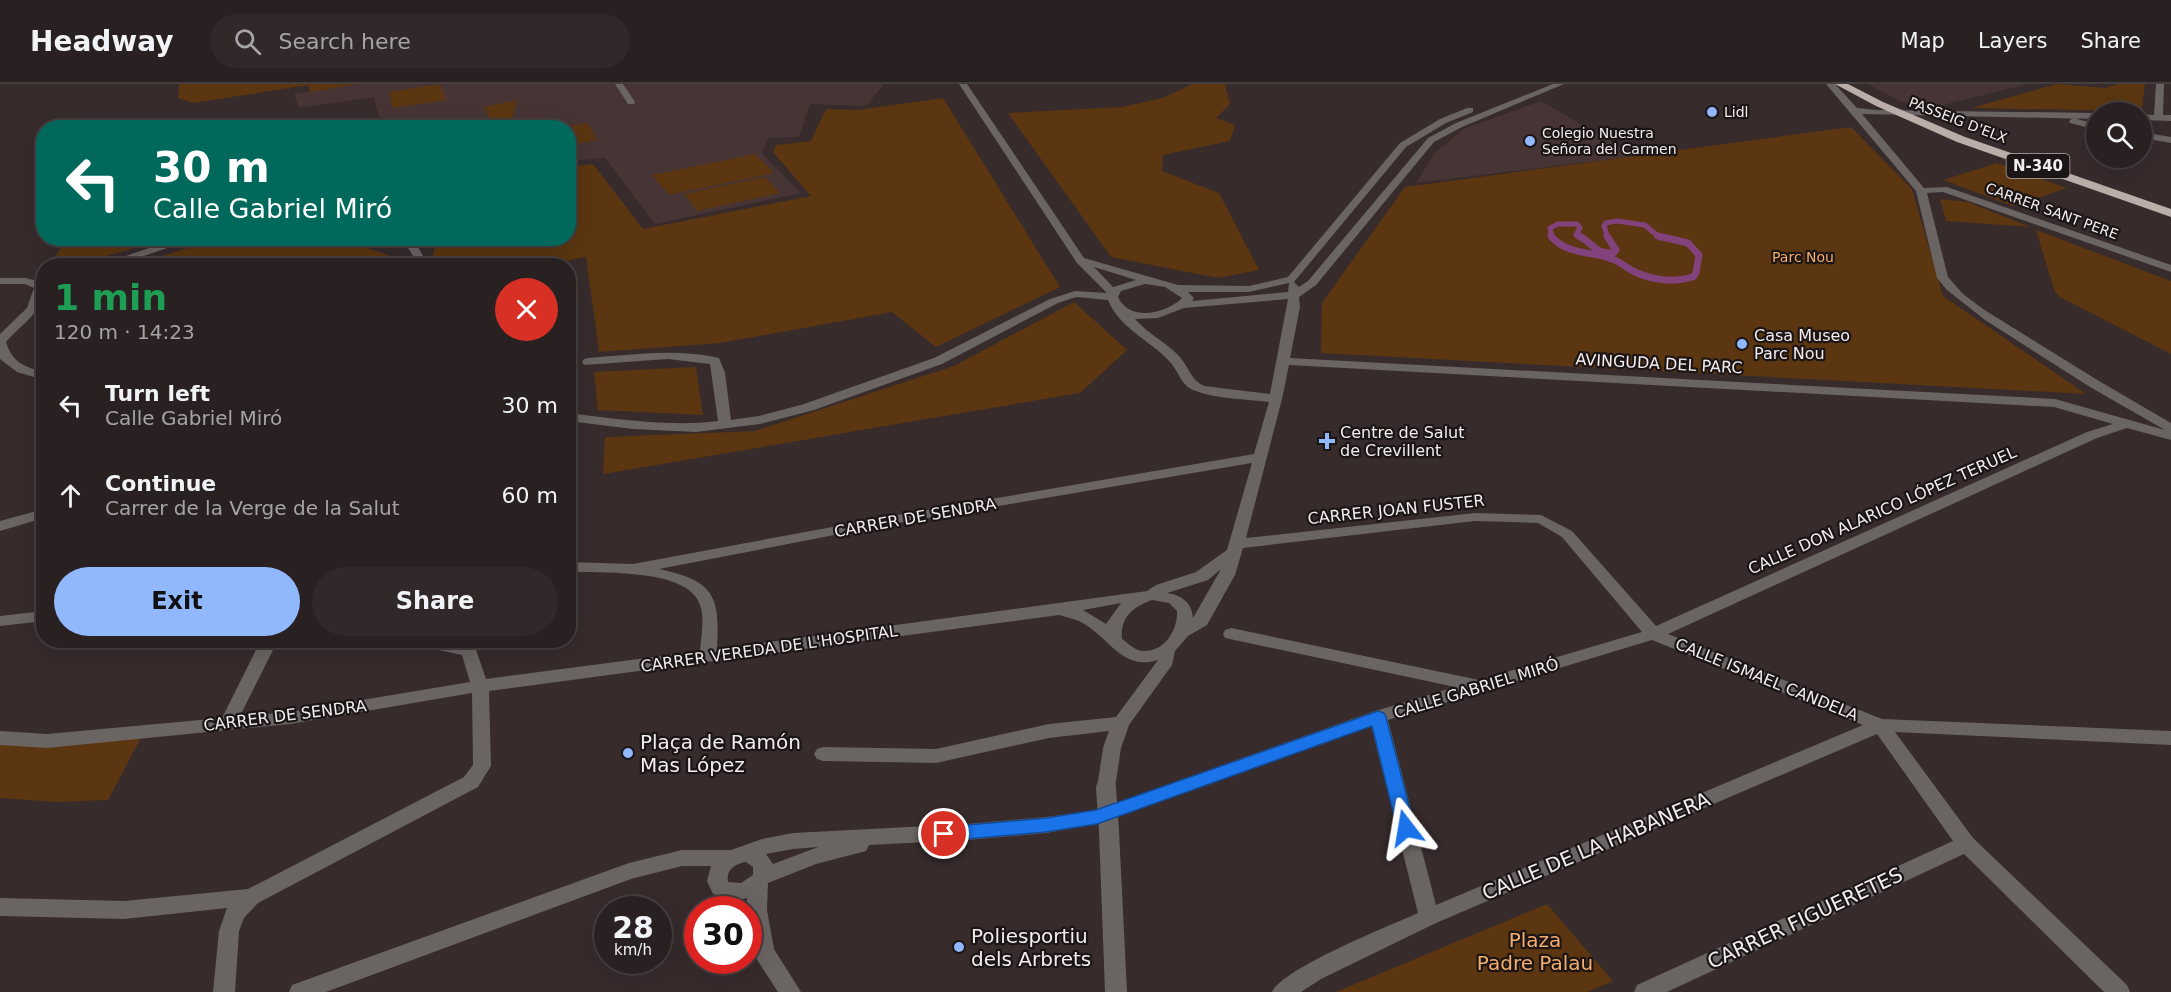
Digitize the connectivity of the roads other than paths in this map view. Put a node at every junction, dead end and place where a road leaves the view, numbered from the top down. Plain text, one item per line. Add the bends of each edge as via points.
1 (619, 84) edge
2 (963, 84) edge
3 (1533, 84) edge
4 (1560, 84) edge
5 (1830, 84) edge
6 (1840, 84) edge
7 (1856, 84) edge
8 (2160, 84) edge
9 (631, 102) dead end
10 (1854, 110) junction
11 (1906, 114) junction
12 (2059, 115) junction
13 (2086, 116) edge
14 (2152, 118) edge
15 (2158, 118) junction
16 (2171, 118) edge
17 (2086, 124) edge
18 (1880, 127) junction
19 (2152, 137) edge
20 (2171, 140) edge
21 (1921, 191) junction
22 (2171, 204) edge
23 (2171, 213) edge
24 (166, 246) edge
25 (127, 258) edge
26 (1082, 261) junction
27 (2171, 269) edge
28 (1292, 279) junction
29 (0, 281) edge
30 (1157, 282) junction
31 (36, 284) edge
32 (1178, 288) junction
33 (1112, 295) junction
34 (1294, 301) junction
35 (36, 303) edge
36 (1183, 305) junction
37 (1121, 310) junction
38 (0, 342) edge
39 (1284, 361) junction
40 (588, 362) dead end
41 (36, 374) edge
42 (1276, 399) junction
43 (576, 418) edge
44 (2127, 423) junction
45 (725, 424) junction
46 (2171, 428) edge
47 (2171, 436) edge
48 (1261, 458) junction
49 (36, 515) edge
50 (0, 526) edge
51 (1234, 549) junction
52 (576, 567) edge
53 (633, 569) junction
54 (1147, 596) junction
55 (1058, 610) junction
56 (36, 617) edge
57 (0, 621) edge
58 (1185, 631) junction
59 (1231, 634) dead end
60 (1653, 634) junction
61 (1114, 641) junction
62 (266, 648) edge
63 (455, 648) edge
64 (1167, 650) junction
65 (708, 656) junction
66 (480, 686) junction
67 (1481, 687) junction
68 (1378, 717) junction
69 (1121, 723) junction
70 (228, 724) junction
71 (1880, 725) junction
72 (0, 738) edge
73 (2171, 738) edge
74 (823, 754) dead end
75 (1103, 824) junction
76 (897, 836) junction
77 (1966, 844) junction
78 (738, 856) junction
79 (760, 881) junction
80 (727, 891) junction
81 (730, 896) edge
82 (251, 897) junction
83 (0, 908) edge
84 (1429, 917) junction
85 (762, 951) edge
86 (765, 956) junction
87 (224, 992) edge
88 (300, 992) edge
89 (790, 992) edge
90 (1116, 992) edge
91 (1283, 992) edge
92 (1645, 992) edge
93 (2119, 992) edge

1 - 9 street
2 - 26 street
3 - 28 street via 1443,121 1403,145
4 - 34 street via 1431,140
5 - 10 street
6 - 11 highway, PASSEIG D'ELX / N-340
7 - 11 highway, PASSEIG D'ELX / N-340
8 - 15 street
10 - 11 street
10 - 18 street
11 - 12 street
11 - 18 street
11 - 22 highway, PASSEIG D'ELX / N-340
11 - 23 highway, PASSEIG D'ELX / N-340
12 - 13 street
12 - 17 street
14 - 15 street
15 - 16 street
18 - 21 street
19 - 20 street
21 - 27 street, CARRER SANT PERE via 1944,189
21 - 46 street via 1943,278 1951,290 2102,391
24 - 25 street
26 - 30 street
26 - 33 street
28 - 32 street via 1249,289
28 - 34 street
29 - 31 street
30 - 32 street
30 - 33 street via 1134,283
32 - 36 street via 1188,298
33 - 37 street via 1112,302
33 - 45 street via 1076,294 1054,301 938,361 885,381 809,407 760,420
34 - 36 street via 1256,299
34 - 39 street
35 - 38 street
36 - 37 street via 1156,316
37 - 42 street via 1142,334 1174,359 1190,384 1201,389
38 - 41 street via 1,351 17,369
39 - 42 street
39 - 44 street, AVINGUDA DEL PARC via 2055,403
40 - 45 street via 673,355 715,361
42 - 48 street
43 - 45 street via 696,428
44 - 47 street, AVINGUDA DEL PARC
44 - 60 street, CALLE DON ALARICO LÓPEZ TERUEL via 2092,435
48 - 51 street
48 - 53 street, CARRER DE SENDRA via 886,521
49 - 50 street
51 - 54 street via 1202,576
51 - 58 street via 1227,575 1201,621
51 - 60 street, CARRER JOAN FUSTER via 1475,517 1540,519 1566,534
52 - 53 street, CARRER DE SENDRA
53 - 65 street via 671,575 697,589 709,605
54 - 55 street, CARRER VEREDA DE L'HOSPITAL
54 - 58 street via 1168,597 1181,604 1187,617
54 - 61 street via 1126,606 1116,619
55 - 61 street, CARRER VEREDA DE L'HOSPITAL via 1086,617
55 - 65 street, CARRER VEREDA DE L'HOSPITAL
56 - 57 street
58 - 64 street
59 - 67 street
60 - 67 street, CALLE GABRIEL MIRÓ
60 - 71 street, CALLE ISMAEL CANDELA
61 - 64 street via 1125,651 1140,656
62 - 70 street
63 - 66 street via 469,651
64 - 69 street via 1166,662
65 - 66 street, CARRER VEREDA DE L'HOSPITAL
66 - 70 street, CARRER DE SENDRA via 290,718
66 - 82 street via 482,766 471,782
67 - 68 street, CALLE GABRIEL MIRÓ
68 - 75 street, CALLE GABRIEL MIRÓ
68 - 84 street
69 - 74 street via 1049,731 936,756
69 - 75 street, bridge via 1112,748
70 - 72 street, CARRER DE SENDRA via 47,741
71 - 73 street
71 - 77 street
71 - 84 street, CALLE DE LA HABANERA
75 - 76 street, CALLE GABRIEL MIRÓ
75 - 90 street
76 - 78 street via 785,842
76 - 79 street via 812,857
77 - 92 street, CARRER FIGUERETES
77 - 93 street
78 - 79 street via 760,859 765,871
78 - 80 street via 723,863 716,875 720,888
78 - 88 street via 682,858 629,871
79 - 80 street via 742,892
79 - 86 street via 757,910
80 - 81 street
82 - 83 street via 124,910
82 - 87 street via 235,913 229,931
84 - 91 street, CALLE DE LA HABANERA via 1313,972
85 - 86 street
86 - 89 street

